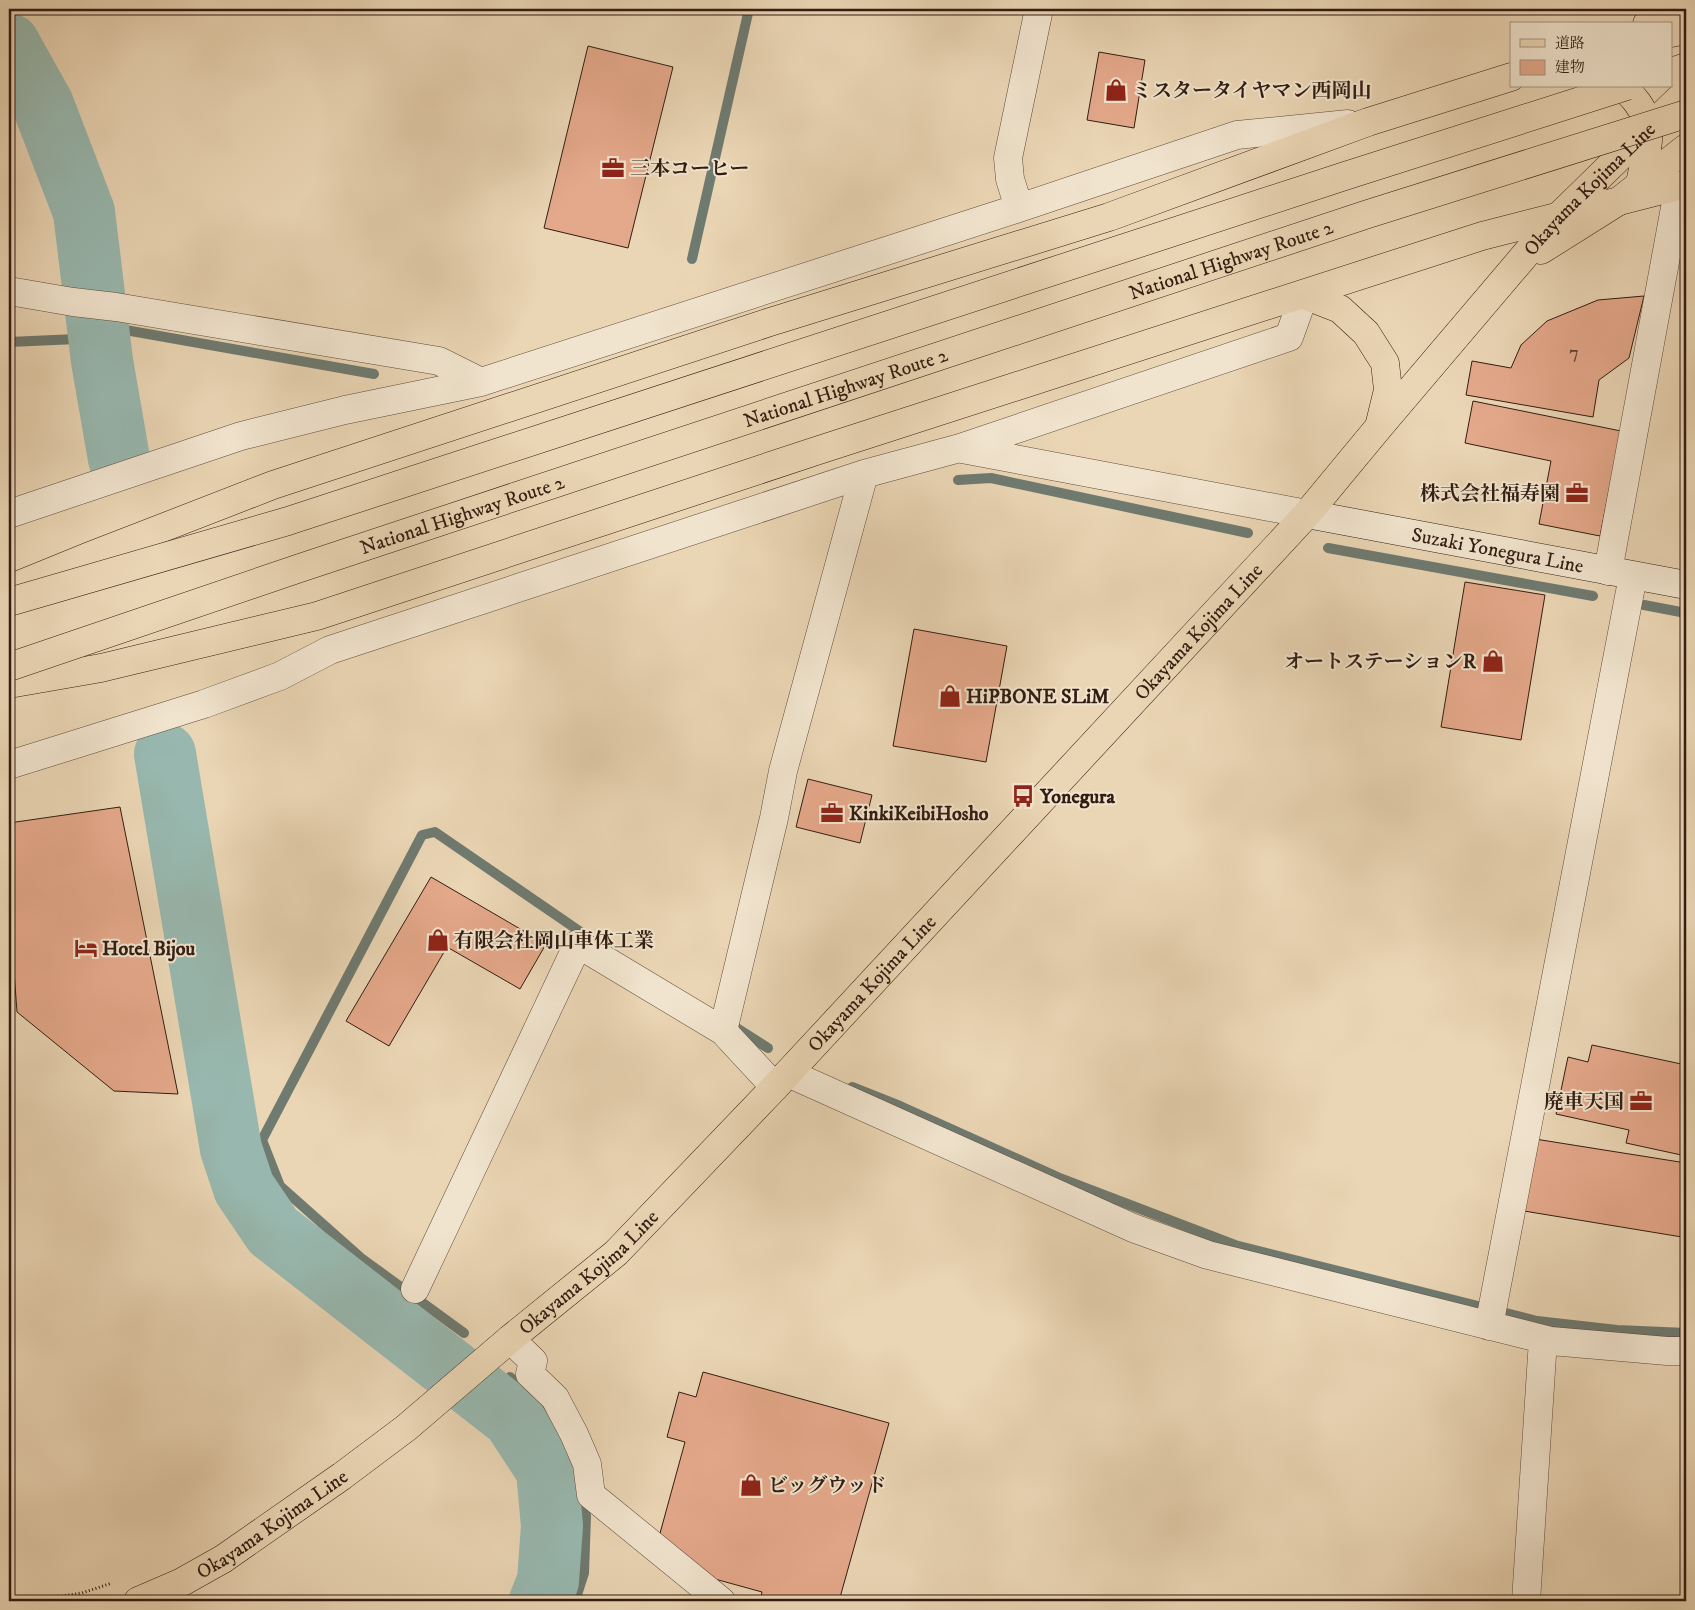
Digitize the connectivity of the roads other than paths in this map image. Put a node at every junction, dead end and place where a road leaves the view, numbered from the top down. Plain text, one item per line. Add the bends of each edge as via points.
1 (1039, 9) edge
2 (1686, 9) edge
3 (1653, 22) edge
4 (1686, 30) edge
5 (1672, 32) edge
6 (1686, 67) edge
7 (1672, 72) edge
8 (1510, 77) edge
9 (1621, 88) edge
10 (1622, 88) edge
11 (1686, 92) edge
12 (1686, 114) edge
13 (1368, 122) junction
14 (1649, 129) junction
15 (1686, 148) edge
16 (1640, 183) junction
17 (1682, 185) edge
18 (1619, 200) junction
19 (1019, 208) junction
20 (1559, 216) junction
21 (1516, 266) junction
22 (9, 291) edge
23 (1304, 294) junction
24 (481, 382) junction
25 (1379, 426) junction
26 (960, 448) junction
27 (864, 474) junction
28 (9, 514) edge
29 (1307, 514) junction
30 (1621, 574) junction
31 (1686, 585) edge
32 (9, 589) edge
33 (9, 602) edge
34 (9, 667) edge
35 (9, 684) edge
36 (9, 765) edge
37 (724, 1023) junction
38 (781, 1080) junction
39 (415, 1289) dead end
40 (1492, 1315) junction
41 (510, 1339) junction
42 (1543, 1340) junction
43 (1686, 1351) edge
44 (138, 1601) edge
45 (721, 1601) edge
46 (1526, 1601) edge

1 - 19 street via 1008,158 1010,179
2 - 3 main road
4 - 5 main road
6 - 7 main road
8 - 13 main road
9 - 33 main road, bridge via 288,520
10 - 14 main road via 1635,99
11 - 14 main road, Okayama Kojima Line
12 - 34 main road, National Highway Route 2, bridge via 1358,217
13 - 19 street via 1237,135
13 - 32 main road via 1109,217 770,322 273,485
14 - 16 main road
14 - 20 main road, Okayama Kojima Line
15 - 16 main road, Okayama Kojima Line
16 - 18 main road, Okayama Kojima Line
17 - 18 main road
17 - 30 street
18 - 20 main road
18 - 21 main road, Okayama Kojima Line
19 - 24 street
20 - 21 main road, Okayama Kojima Line
20 - 23 main road via 1482,236
21 - 25 main road, Okayama Kojima Line
22 - 24 street via 439,361
23 - 25 main road via 1340,309 1366,333 1385,363 1388,390
23 - 26 street via 1289,337
23 - 35 main road via 317,616 101,668
24 - 28 street via 345,410 241,436
25 - 29 main road, Okayama Kojima Line
26 - 27 street
26 - 29 street, Suzaki Yonegura Line
27 - 36 street via 330,650 280,676 204,704
27 - 37 street via 783,771
29 - 30 street, Suzaki Yonegura Line
29 - 38 main road, Okayama Kojima Line
30 - 31 street, Suzaki Yonegura Line
30 - 40 street
37 - 38 street
37 - 39 street via 578,944
38 - 40 street via 1133,1228 1208,1255
38 - 41 main road, Okayama Kojima Line via 616,1253
40 - 42 street
41 - 44 main road, Okayama Kojima Line via 406,1428 264,1532 182,1582
41 - 45 street via 532,1361 530,1374 555,1398 574,1434 587,1464 591,1495
42 - 43 street
42 - 46 street

